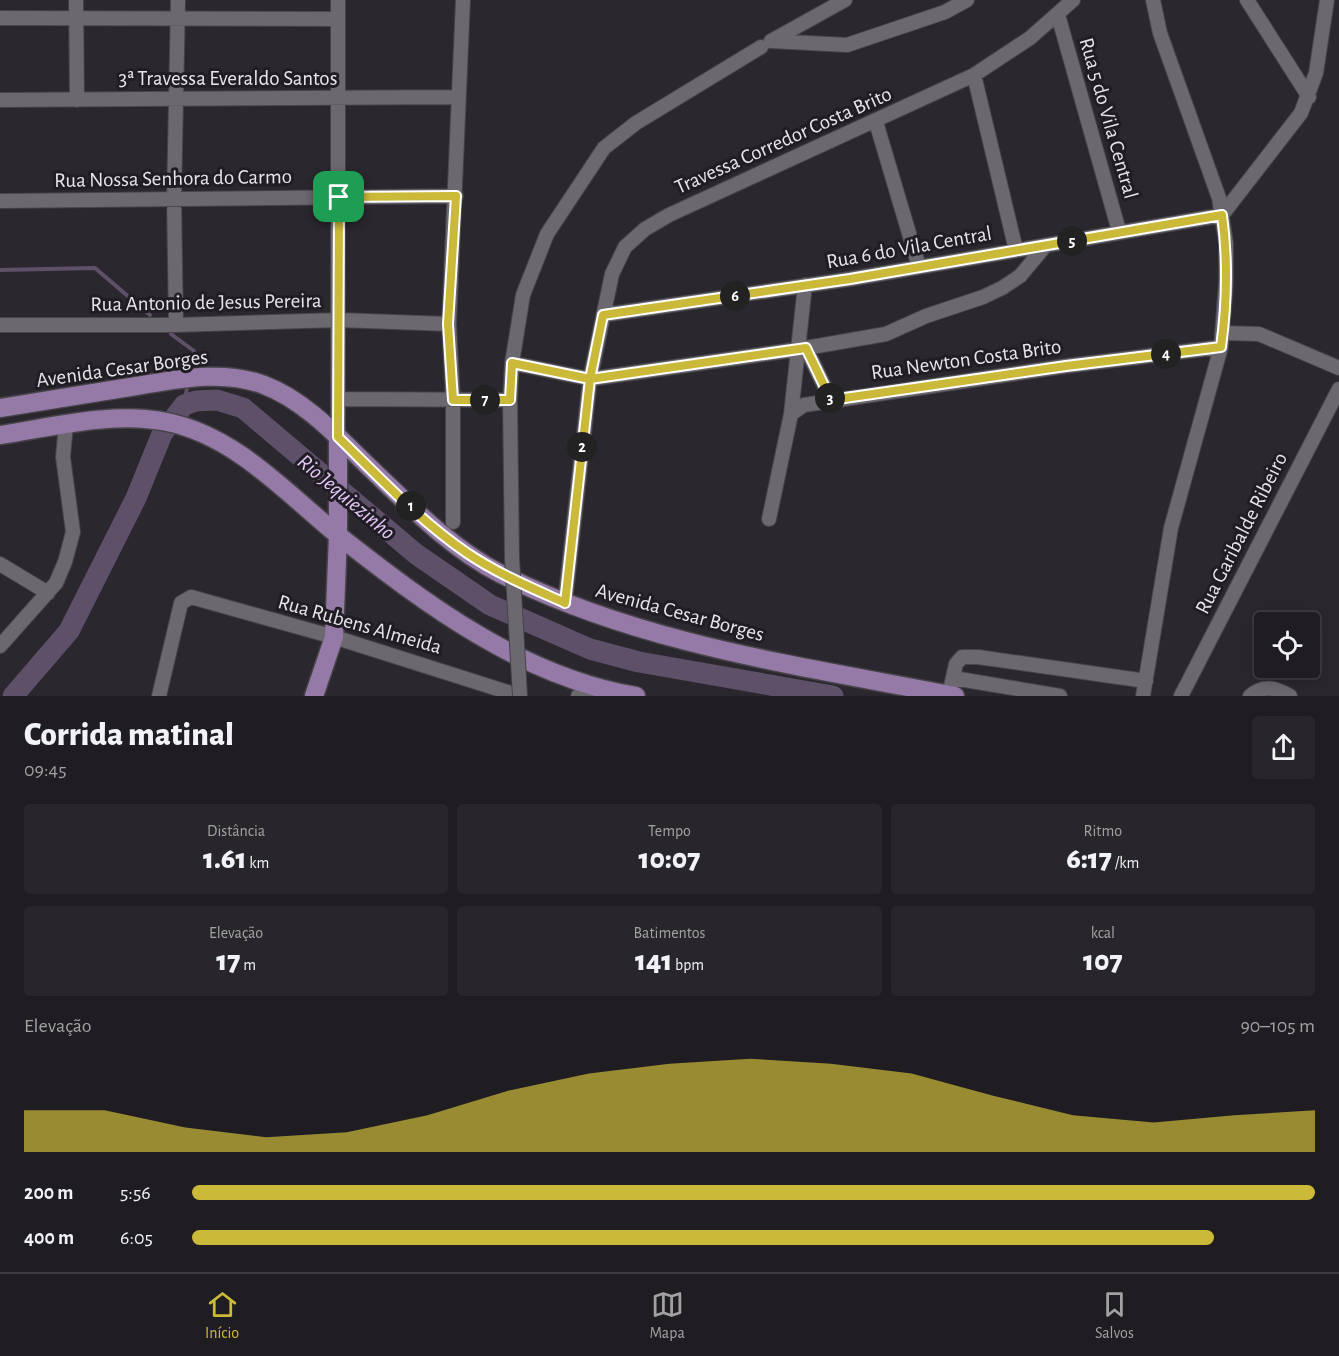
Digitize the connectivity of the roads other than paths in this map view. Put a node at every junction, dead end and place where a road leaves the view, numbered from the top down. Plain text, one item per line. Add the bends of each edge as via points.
1 (76, 0) edge
2 (178, 0) edge
3 (338, 0) edge
4 (463, 0) edge
5 (845, 0) edge
6 (967, 0) edge
7 (1073, 0) edge
8 (1153, 0) edge
9 (1247, 0) edge
10 (1327, 0) edge
11 (1058, 15) junction
12 (0, 18) edge
13 (76, 18) junction
14 (178, 19) junction
15 (338, 19) junction
16 (766, 44) junction
17 (974, 75) junction
18 (457, 97) junction
19 (1309, 97) junction
20 (339, 99) junction
21 (0, 100) edge
22 (77, 100) junction
23 (176, 100) junction
24 (876, 122) junction
25 (456, 196) junction
26 (339, 197) junction
27 (174, 200) junction
28 (0, 201) edge
29 (1222, 215) junction
30 (1119, 231) junction
31 (1046, 245) junction
32 (1016, 250) junction
33 (919, 267) junction
34 (805, 285) junction
35 (603, 315) junction
36 (339, 320) junction
37 (448, 324) junction
38 (0, 325) edge
39 (176, 326) junction
40 (1222, 340) junction
41 (803, 349) junction
42 (512, 363) junction
43 (1339, 368) edge
44 (590, 379) junction
45 (1339, 389) edge
46 (338, 399) junction
47 (453, 400) junction
48 (510, 400) junction
49 (831, 400) junction
50 (0, 408) edge
51 (791, 414) junction
52 (66, 424) junction
53 (0, 435) edge
54 (338, 437) junction
55 (769, 519) dead end
56 (453, 522) dead end
57 (338, 535) junction
58 (0, 564) edge
59 (48, 593) junction
60 (565, 603) junction
61 (334, 636) junction
62 (3, 637) edge
63 (1146, 681) junction
64 (953, 690) edge
65 (609, 692) junction
66 (159, 696) edge
67 (314, 696) edge
68 (520, 696) edge
69 (578, 696) edge
70 (636, 696) edge
71 (1060, 696) edge
72 (1143, 696) edge
73 (1181, 696) edge
74 (1250, 696) edge
75 (1290, 696) edge

1 - 13 street
2 - 14 street
3 - 15 street
4 - 18 street
5 - 16 street
6 - 16 street via 945,12 847,45
7 - 11 street, Travessa Corredor Costa Brito
8 - 29 street via 1160,33
9 - 19 street
10 - 19 street
11 - 17 street, Travessa Corredor Costa Brito
11 - 30 street, Rua 5 do Vila Central
12 - 13 street
13 - 14 street
13 - 22 street
14 - 15 street
14 - 23 street
15 - 20 street
16 - 42 street via 636,123 604,148 547,234 523,295
17 - 24 street, Travessa Corredor Costa Brito
17 - 32 street
18 - 20 street, 3ª Travessa Everaldo Santos
18 - 25 street
19 - 29 street via 1301,113
20 - 23 street, 3ª Travessa Everaldo Santos
20 - 26 street
21 - 22 street, 3ª Travessa Everaldo Santos
22 - 23 street, 3ª Travessa Everaldo Santos
23 - 27 street
24 - 33 street
24 - 35 street, Travessa Corredor Costa Brito via 645,229 625,247 612,274
25 - 26 street, Rua Nossa Senhora do Carmo
25 - 37 street
26 - 27 street, Rua Nossa Senhora do Carmo
26 - 36 street
27 - 28 street, Rua Nossa Senhora do Carmo
27 - 39 street
29 - 30 street, Rua 6 do Vila Central
29 - 40 street via 1226,243
30 - 31 street, Rua 6 do Vila Central
31 - 32 street, Rua 6 do Vila Central
31 - 41 street via 1020,276 983,297 886,334
32 - 33 street, Rua 6 do Vila Central
33 - 34 street, Rua 6 do Vila Central
34 - 35 street, Rua 6 do Vila Central
34 - 41 street
35 - 44 street, Travessa Corredor Costa Brito
36 - 37 street, Rua Antonio de Jesus Pereira
36 - 39 street, Rua Antonio de Jesus Pereira
36 - 46 street
37 - 47 street
38 - 39 street, Rua Antonio de Jesus Pereira
40 - 43 street, Rua Newton Costa Brito via 1259,334
40 - 49 street, Rua Newton Costa Brito
40 - 63 street via 1171,528
41 - 44 street
41 - 49 street
41 - 51 street
42 - 44 street
42 - 48 street
44 - 60 street, Travessa Corredor Costa Brito
45 - 73 street, Rua Garibalde Ribeiro
46 - 47 street
46 - 54 street
47 - 48 street
47 - 56 street
48 - 68 street, bridge via 512,558
49 - 51 street, Rua Newton Costa Brito via 804,405
50 - 54 main road, Avenida Cesar Borges via 196,377 231,377 264,384 292,398
51 - 55 street
52 - 53 main road
52 - 57 main road via 134,418 207,434 243,456
52 - 59 street via 63,458 73,532 65,562
54 - 57 main road
54 - 60 main road, Avenida Cesar Borges via 426,521 466,552 499,573
57 - 61 main road
57 - 65 main road via 495,646 539,667
58 - 59 street
59 - 62 street
60 - 64 main road, Avenida Cesar Borges via 700,645
61 - 66 street, Rua Rubens Almeida via 186,598
61 - 67 main road
61 - 68 street, Rua Rubens Almeida
63 - 64 street via 962,657 956,664
63 - 72 street
64 - 71 street
65 - 69 street
65 - 70 main road
74 - 75 street via 1265,688

